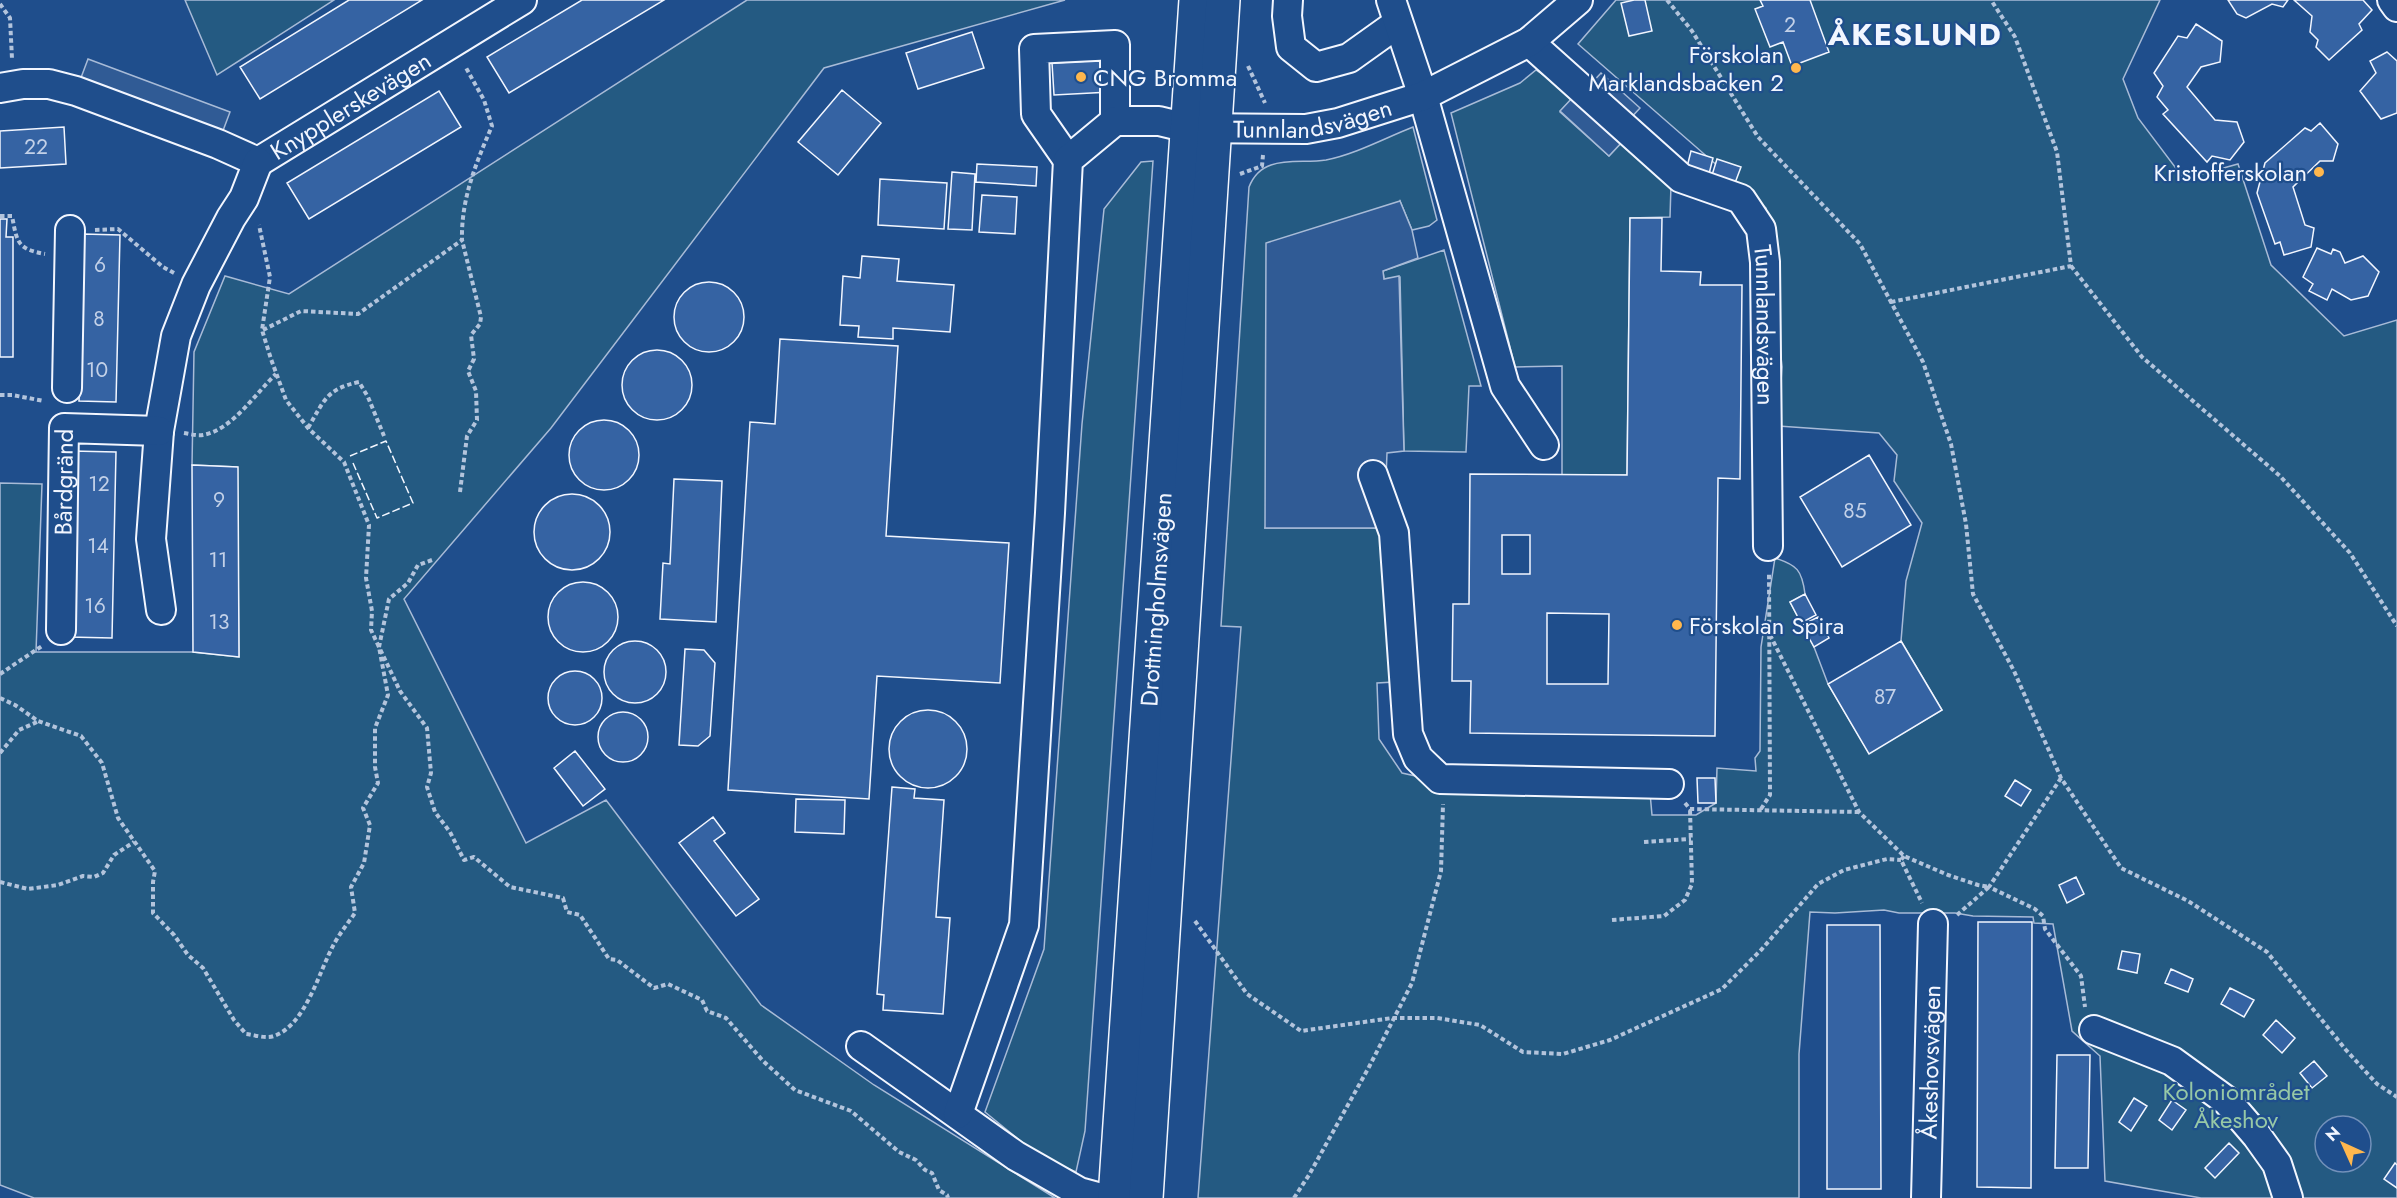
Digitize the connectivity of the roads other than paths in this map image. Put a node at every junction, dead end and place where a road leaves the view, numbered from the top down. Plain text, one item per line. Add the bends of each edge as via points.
1 (522, 0) edge
2 (1196, 0) edge
3 (1223, 0) edge
4 (1288, 0) edge
5 (1578, 0) edge
6 (2392, 0) edge
7 (2397, 7) edge
8 (1394, 12) edge
9 (1529, 42) junction
10 (12, 86) edge
11 (1423, 96) junction
12 (1115, 122) junction
13 (1202, 128) junction
14 (1068, 160) junction
15 (258, 162) junction
16 (70, 243) road end
17 (67, 388) dead end
18 (159, 431) junction
19 (1544, 445) dead end
20 (1373, 475) dead end
21 (1768, 546) road end
22 (161, 610) dead end
23 (61, 630) road end
24 (1669, 784) road end
25 (1933, 924) road end
26 (2094, 1030) road end
27 (861, 1046) dead end
28 (958, 1114) junction
29 (1101, 1198) edge
30 (1115, 1198) edge
31 (1146, 1198) edge
32 (1926, 1198) edge
33 (2288, 1198) edge

1 - 15 street, Knypplerskevägen
2 - 13 main road, Drottningholmsvägen
3 - 13 main road, Drottningholmsvägen
4 - 8 street via 1291,47 1316,67 1349,58
5 - 9 street, Tunnlandsvägen
6 - 7 street
8 - 11 street
9 - 11 street, Tunnlandsvägen
9 - 21 street, Tunnlandsvägen via 1681,178 1741,199 1761,229 1765,262
10 - 15 street, Knypplerskevägen via 49,84 76,91
11 - 13 street, Tunnlandsvägen via 1306,129
11 - 19 street via 1505,386
12 - 13 street, Tunnlandsvägen via 1159,122
12 - 14 street
12 - 14 street via 1115,45 1034,48 1036,114
13 - 30 main road, Drottningholmsvägen
13 - 31 main road, Drottningholmsvägen
14 - 28 street via 1024,925
15 - 18 street via 244,198 196,285 176,336
16 - 17 street
18 - 22 street via 151,538
18 - 23 street, Bårdgränd via 64,428
20 - 24 street via 1394,533 1407,734 1418,758 1440,779
25 - 32 street, Åkeshovsvägen
26 - 33 street via 2172,1061 2227,1101 2277,1164
27 - 28 street
28 - 29 street via 1016,1156 1079,1192

